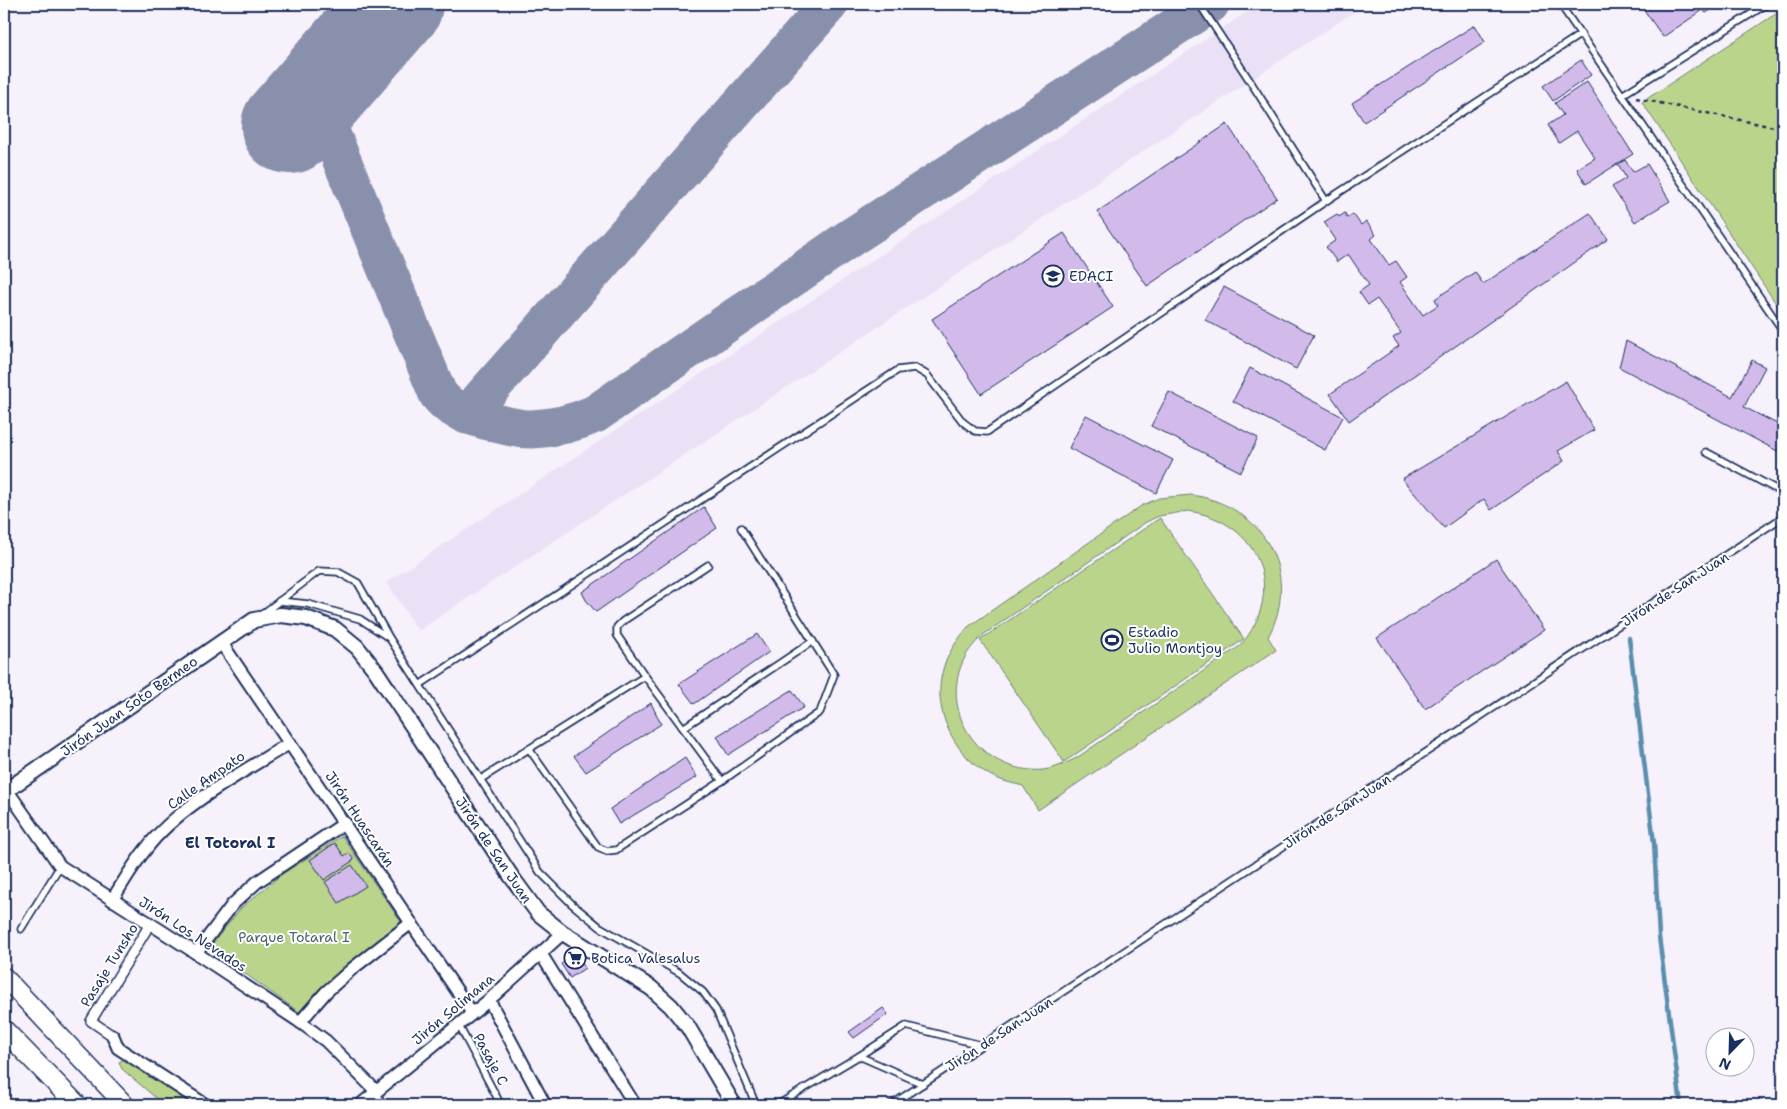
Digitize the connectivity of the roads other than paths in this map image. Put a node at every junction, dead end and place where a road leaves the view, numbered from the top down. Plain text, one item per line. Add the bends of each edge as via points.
1 (1560, 4) edge
2 (1767, 4) edge
3 (1202, 8) dead end
4 (1581, 34) junction
5 (1622, 95) junction
6 (1326, 201) junction
7 (1783, 331) edge
8 (1706, 452) dead end
9 (1783, 493) edge
10 (1783, 518) edge
11 (740, 528) dead end
12 (708, 565) dead end
13 (279, 601) junction
14 (254, 620) junction
15 (390, 639) junction
16 (812, 641) junction
17 (222, 642) junction
18 (645, 676) junction
19 (421, 684) junction
20 (684, 728) junction
21 (290, 742) junction
22 (529, 749) junction
23 (481, 779) junction
24 (722, 781) junction
25 (5, 791) edge
26 (345, 823) junction
27 (60, 866) junction
28 (112, 900) junction
29 (411, 923) junction
30 (150, 924) junction
31 (21, 929) dead end
32 (563, 933) junction
33 (196, 953) junction
34 (541, 954) junction
35 (4, 977) edge
36 (489, 1000) junction
37 (472, 1013) junction
38 (300, 1022) junction
39 (458, 1024) junction
40 (4, 1030) edge
41 (113, 1036) joint
42 (981, 1045) junction
43 (859, 1056) junction
44 (923, 1084) junction
45 (376, 1091) junction
46 (77, 1105) edge
47 (125, 1105) edge
48 (206, 1105) edge
49 (360, 1105) edge
50 (383, 1105) edge
51 (501, 1105) edge
52 (545, 1105) edge
53 (635, 1105) edge
54 (734, 1105) edge
55 (756, 1105) edge
56 (777, 1105) edge
57 (891, 1105) edge

1 - 4 lane
2 - 5 lane
3 - 6 lane
4 - 5 lane
4 - 6 lane
5 - 7 lane
6 - 19 lane via 988,432 975,430 963,422 927,375 915,368 898,370
8 - 9 lane
10 - 42 lane, Jirón de San Juan
11 - 16 lane
12 - 18 lane via 617,627 617,635
13 - 14 lane
13 - 15 lane via 313,605 360,619
13 - 15 lane via 319,571 338,572 358,583
14 - 17 street, Jirón Juan Soto Bermeo
14 - 32 street, Jirón de San Juan via 281,615 306,618 335,628 357,647 511,876 538,913
15 - 19 lane
16 - 20 lane
16 - 24 lane via 834,675 820,712
17 - 21 street, Jirón Huascarán
17 - 25 street, Jirón Juan Soto Bermeo
18 - 20 lane
18 - 22 lane
19 - 23 lane
20 - 24 lane
21 - 26 street, Jirón Huascarán
21 - 28 street, Calle Ampato via 192,804 146,848
22 - 23 lane
22 - 24 lane via 598,847 607,851 616,850
23 - 55 lane via 540,872 572,904 600,927 680,973 703,992 716,1010
25 - 27 street, Jirón Los Nevados
26 - 29 street, Jirón Huascarán
26 - 33 street via 257,882 233,904
27 - 28 street, Jirón Los Nevados
27 - 31 lane
28 - 30 street, Jirón Los Nevados
29 - 37 street, Jirón Huascarán
29 - 38 street via 352,968
30 - 33 street, Jirón Los Nevados
30 - 41 street, Pasaje Tunsho via 91,1021
32 - 34 street, Jirón Solimana
32 - 54 street, Jirón de San Juan via 651,988 671,1006 688,1027
33 - 38 street, Jirón Los Nevados
34 - 36 street, Jirón Solimana
34 - 53 street
35 - 47 main road
36 - 37 street, Jirón Solimana
36 - 52 street
37 - 39 street, Jirón Solimana
38 - 45 street, Jirón Los Nevados via 326,1041
39 - 45 street, Jirón Solimana
39 - 51 lane, Pasaje C
40 - 46 highway
41 - 48 street via 118,1048
42 - 43 lane via 906,1026
42 - 44 lane, Jirón de San Juan
43 - 44 lane
43 - 56 lane
44 - 57 lane, Jirón de San Juan
45 - 49 street, Jirón Solimana
45 - 50 lane

